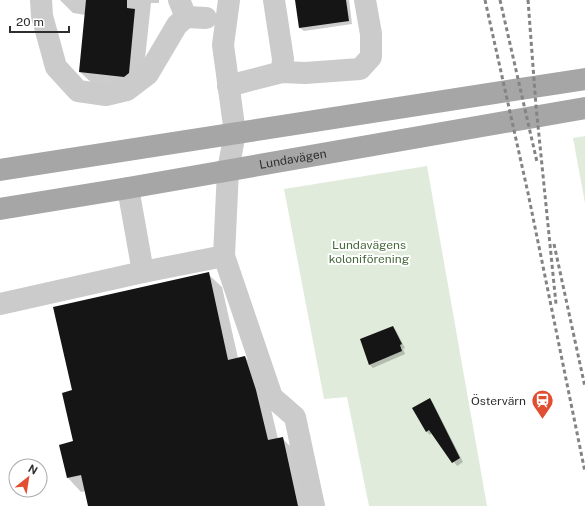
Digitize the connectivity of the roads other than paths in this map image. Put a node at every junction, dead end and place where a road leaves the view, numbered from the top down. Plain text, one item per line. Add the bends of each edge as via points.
1 (41, 0) edge
2 (274, 0) edge
3 (365, 0) edge
4 (228, 4) edge
5 (194, 9) edge
6 (223, 45) junction
7 (282, 72) junction
8 (585, 79) edge
9 (228, 86) junction
10 (585, 108) edge
11 (235, 133) junction
12 (0, 170) edge
13 (228, 170) junction
14 (128, 188) junction
15 (0, 209) edge
16 (224, 256) junction
17 (143, 272) junction
18 (0, 304) edge
19 (314, 506) edge

1 - 5 lane via 42,16 56,67 78,91 106,95 127,90 148,74 177,25
2 - 7 lane via 283,59
3 - 7 lane via 371,34 371,57 360,69
4 - 6 lane
5 - 6 lane
6 - 9 lane
7 - 9 lane
8 - 11 main road
9 - 11 lane
10 - 13 main road, Lundavägen
11 - 12 main road
11 - 13 lane
13 - 14 main road, Lundavägen
13 - 16 lane
14 - 15 main road, Lundavägen
14 - 17 lane
16 - 17 lane
16 - 19 lane via 272,396 295,417
17 - 18 lane

